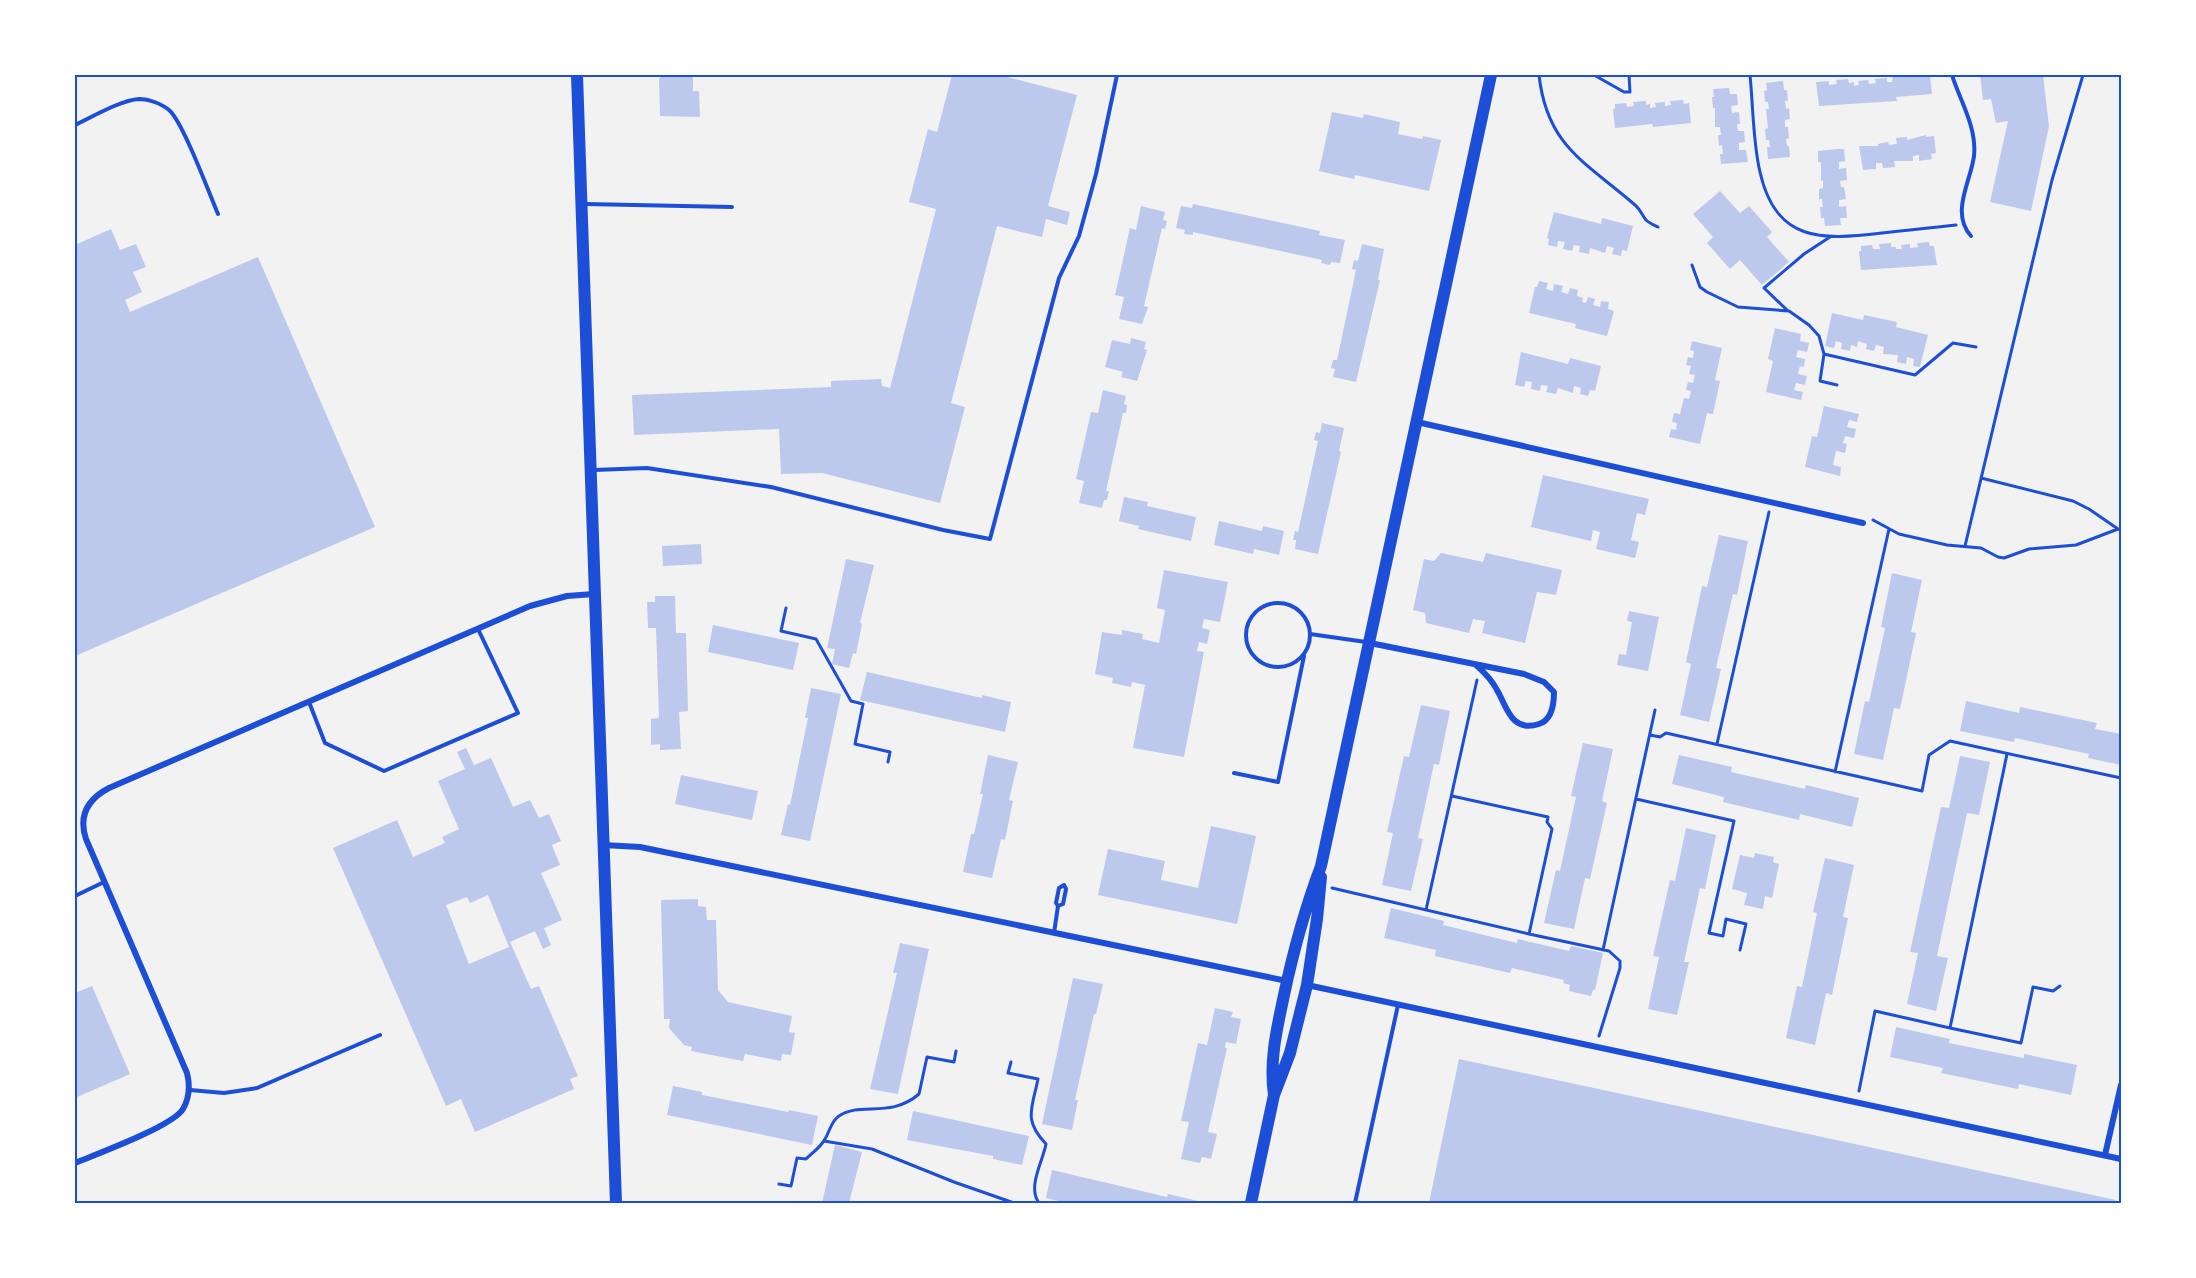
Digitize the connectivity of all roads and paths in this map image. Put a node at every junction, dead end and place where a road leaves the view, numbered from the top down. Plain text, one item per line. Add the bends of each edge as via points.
1 (577, 75) edge
2 (1117, 75) edge
3 (1491, 75) edge
4 (1539, 75) edge
5 (1594, 75) edge
6 (1629, 75) edge
7 (1750, 75) edge
8 (1952, 75) edge
9 (2083, 75) edge
10 (75, 125) edge
11 (581, 204) junction
12 (732, 207) dead end
13 (218, 214) dead end
14 (1964, 224) junction
15 (1658, 227) dead end
16 (1831, 236) junction
17 (1971, 236) dead end
18 (1692, 265) dead end
19 (1789, 311) junction
20 (1976, 347) dead end
21 (1824, 354) junction
22 (1837, 385) dead end
23 (1416, 422) junction
24 (590, 470) junction
25 (1981, 478) junction
26 (1771, 500) junction
27 (1871, 519) dead end
28 (1863, 522) dead end
29 (1889, 529) junction
30 (2120, 530) edge
31 (1965, 546) junction
32 (594, 594) junction
33 (786, 608) dead end
34 (478, 629) junction
35 (1310, 634) junction
36 (1370, 643) junction
37 (1304, 652) junction
38 (1478, 667) junction
39 (309, 702) junction
40 (1655, 710) dead end
41 (1650, 735) junction
42 (1717, 744) junction
43 (2007, 753) junction
44 (888, 762) dead end
45 (1835, 772) junction
46 (1234, 773) dead end
47 (2121, 778) edge
48 (1452, 796) junction
49 (1636, 799) junction
50 (603, 846) junction
51 (1322, 866) junction
52 (104, 882) junction
53 (1321, 885) junction
54 (75, 896) edge
55 (1058, 906) junction
56 (1426, 910) junction
57 (1054, 933) junction
58 (1529, 934) junction
59 (1603, 950) junction
60 (1740, 950) dead end
61 (1287, 981) junction
62 (1307, 985) junction
63 (2060, 986) dead end
64 (1398, 1004) junction
65 (1950, 1028) junction
66 (380, 1035) dead end
67 (1596, 1047) junction
68 (956, 1051) dead end
69 (1011, 1062) dead end
70 (2121, 1085) edge
71 (189, 1090) junction
72 (1274, 1095) junction
73 (1856, 1102) junction
74 (825, 1141) junction
75 (2105, 1155) junction
76 (2121, 1159) edge
77 (75, 1163) edge
78 (779, 1184) dead end
79 (616, 1203) edge
80 (1014, 1203) edge
81 (1039, 1203) edge
82 (1251, 1203) edge
83 (1355, 1203) edge

1 - 11 main road
2 - 24 lane via 1096,174 1079,236 1059,278 990,539 771,487 647,468
3 - 23 main road
4 - 15 path via 1548,117 1570,151
5 - 6 path via 1630,92
7 - 16 path via 1760,171 1774,210 1803,232
8 - 14 lane via 1974,144 1962,207
9 - 25 path via 2052,180
10 - 13 lane via 139,99 153,101 170,111 180,125
11 - 12 lane
11 - 24 main road
14 - 16 path
14 - 17 lane
16 - 19 path via 1764,288
18 - 19 path via 1700,287 1738,307
19 - 21 path via 1819,336
20 - 21 path via 1953,343 1915,375
21 - 22 path via 1820,381
23 - 26 street
23 - 36 main road
24 - 32 main road
25 - 30 path via 2073,501
25 - 31 path
26 - 28 street
26 - 42 path
27 - 29 path
29 - 31 path
29 - 45 path
30 - 31 path via 2076,545 2029,549 2004,558
32 - 34 street via 542,602
32 - 50 main road
33 - 44 path via 781,632 816,639 851,701 863,705 855,744 890,752
34 - 39 street
34 - 39 lane via 518,713 384,771 325,743
35 - 36 lane
35 - 37 lane
35 - 37 lane via 1300,612 1280,603 1259,609 1247,627 1249,649 1263,663 1283,666 1293,663
36 - 38 street
36 - 51 main road
37 - 46 lane via 1278,782
38 - 38 street via 1524,674 1544,682 1554,692 1549,716 1541,724 1518,723 1509,716 1497,688
38 - 48 path
39 - 52 street via 93,798 84,813 83,830
40 - 41 path
41 - 42 path via 1666,733
41 - 49 path
42 - 45 path
43 - 45 path via 1950,741 1929,755 1922,791
43 - 47 path
43 - 65 path
48 - 56 path
48 - 58 path via 1548,817 1552,829
49 - 59 path
49 - 60 path via 1734,821 1709,933 1723,936 1726,919 1746,924
50 - 57 street via 640,847
50 - 79 main road
51 - 53 main road
51 - 61 main road via 1302,917
52 - 54 lane
52 - 71 street via 187,1073
53 - 56 path
53 - 62 main road
55 - 55 lane via 1063,904 1064,885 1059,888
55 - 57 lane
56 - 58 path
57 - 61 street
58 - 59 path
59 - 67 path via 1615,955 1620,968
61 - 72 main road via 1272,1062
62 - 64 street
62 - 72 main road via 1290,1053
63 - 65 path via 2053,991 2033,987 2021,1043
64 - 67 street
64 - 83 lane
65 - 73 path via 1875,1011
66 - 71 lane via 258,1088 224,1093
67 - 73 street
68 - 74 path via 954,1062 927,1057 919,1094 914,1098 894,1108 840,1115
69 - 81 path via 1008,1073 1038,1079 1030,1118 1046,1144 1034,1185
70 - 75 street
71 - 77 street via 184,1108 171,1120
72 - 82 main road
73 - 75 street
74 - 78 path via 806,1159 797,1158 791,1186
74 - 80 path via 872,1149
75 - 76 street

